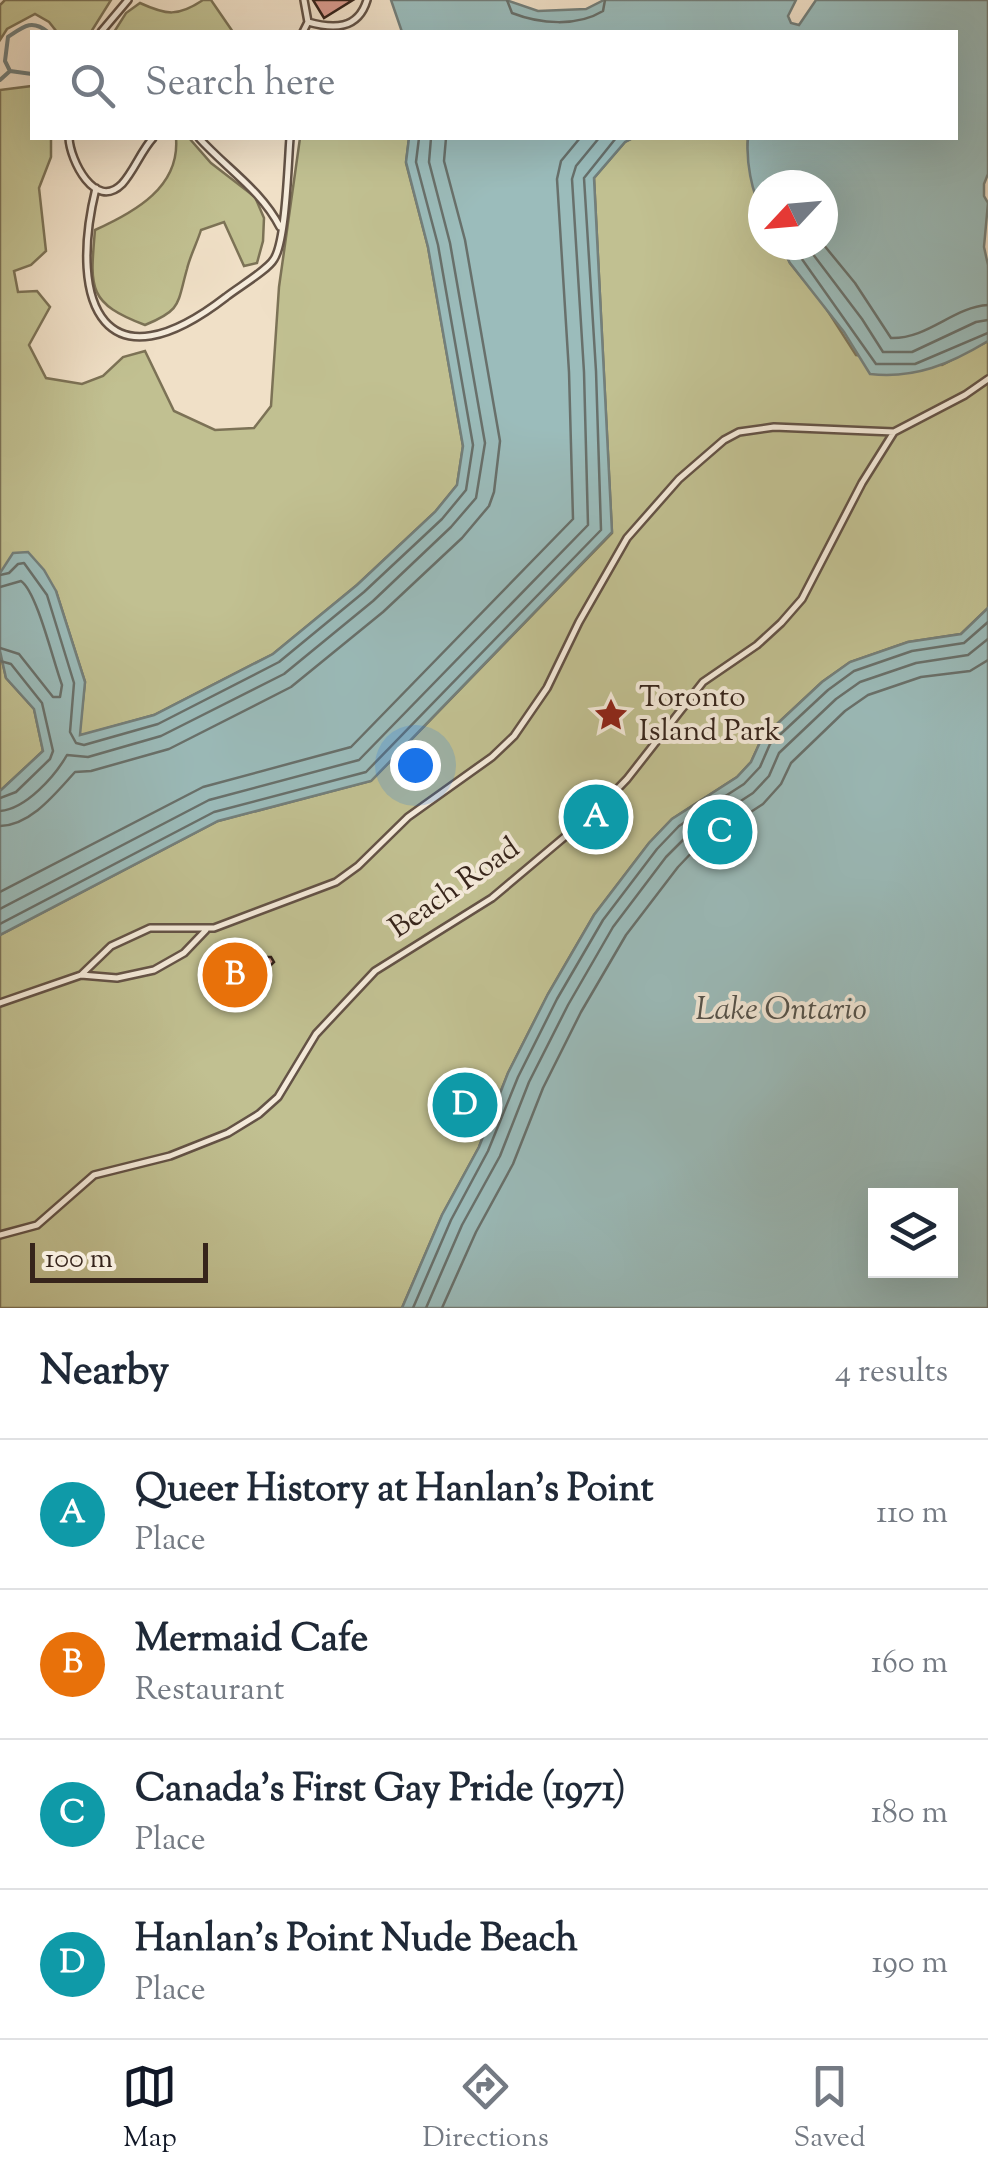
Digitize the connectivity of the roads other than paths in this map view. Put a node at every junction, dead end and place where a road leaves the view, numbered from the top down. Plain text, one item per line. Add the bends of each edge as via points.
1 (128, 0) edge
2 (304, 0) edge
3 (366, 0) edge
4 (308, 22) junction
5 (103, 30) edge
6 (304, 30) edge
7 (336, 30) edge
8 (69, 140) edge
9 (152, 140) edge
10 (201, 140) edge
11 (290, 140) edge
12 (96, 188) junction
13 (281, 228) junction
14 (988, 379) edge
15 (894, 432) junction
16 (206, 930) junction
17 (81, 975) junction
18 (0, 1003) edge
19 (0, 1236) edge

1 - 5 lane
2 - 4 lane
3 - 7 lane via 361,14
4 - 6 lane
4 - 7 lane
8 - 12 lane via 76,168
9 - 12 lane via 122,184
10 - 13 lane via 249,184
11 - 13 lane
12 - 13 lane via 87,280 106,326 126,337 158,333 217,304 274,259
14 - 15 lane
15 - 16 lane via 774,426 724,440 627,538 548,688 514,736 336,882
15 - 19 lane, Beach Road via 802,600 781,623 703,682 599,808 492,898 375,971 316,1034 273,1103 212,1140 94,1175 36,1225
16 - 17 lane via 154,970 117,978
16 - 17 lane via 150,928 110,946
17 - 18 lane

